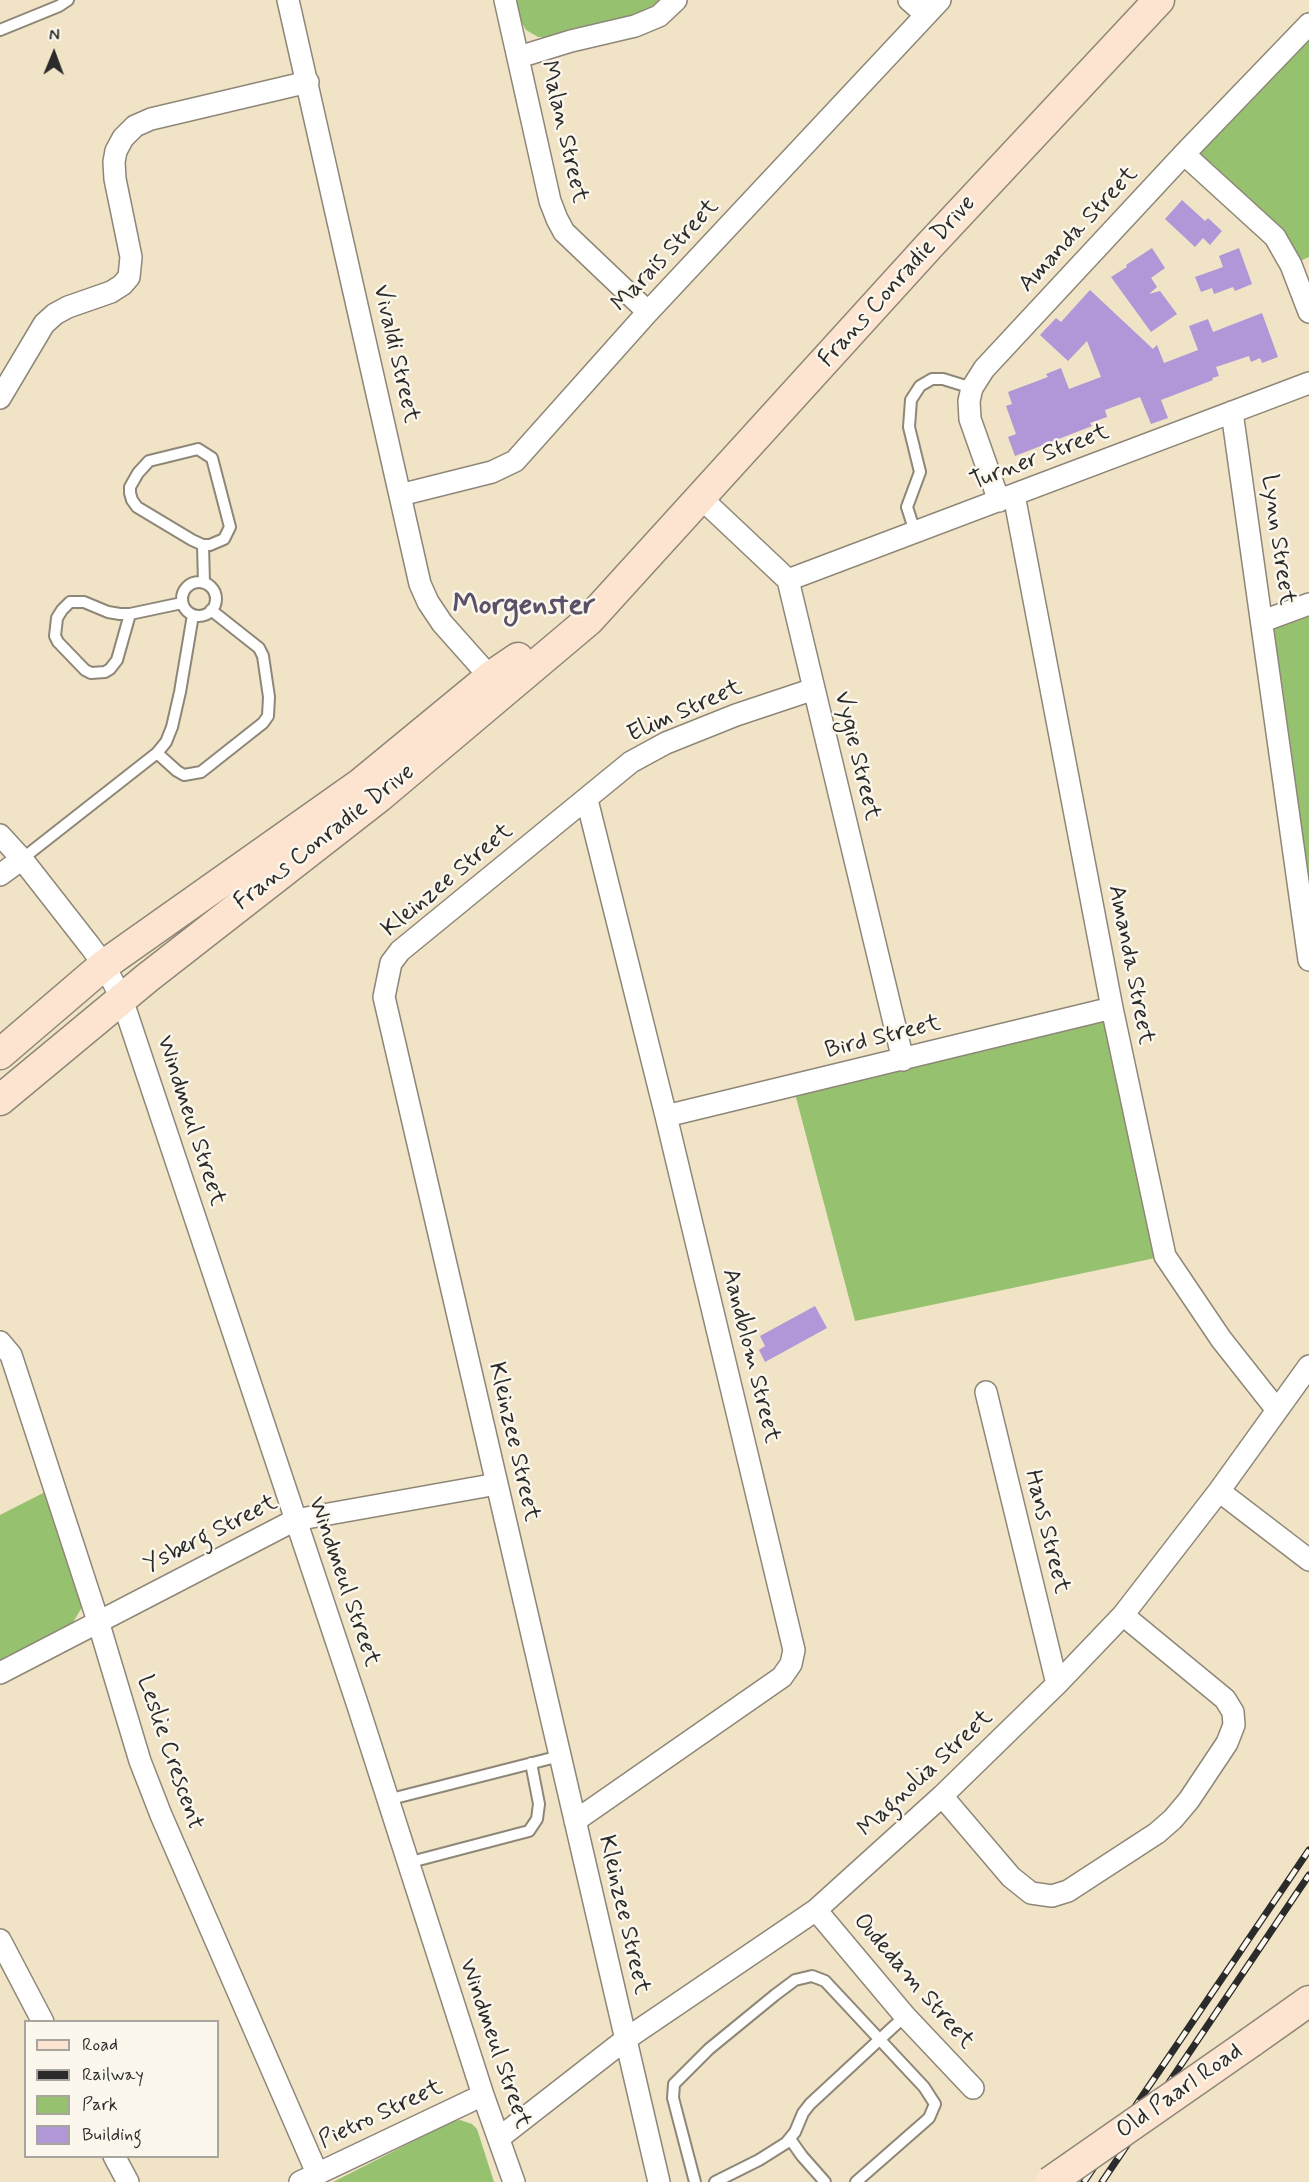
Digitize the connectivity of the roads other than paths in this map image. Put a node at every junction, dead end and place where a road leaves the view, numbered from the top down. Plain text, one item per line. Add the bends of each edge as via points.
1 (68, 0) edge
2 (288, 0) edge
3 (505, 0) edge
4 (676, 0) edge
5 (909, 0) edge
6 (940, 0) edge
7 (1159, 0) edge
8 (926, 15) junction
9 (1309, 24) edge
10 (0, 30) edge
11 (519, 57) junction
12 (308, 82) junction
13 (1184, 154) junction
14 (1300, 261) edge
15 (648, 312) junction
16 (1309, 312) edge
17 (1309, 383) edge
18 (972, 388) junction
19 (0, 398) edge
20 (1232, 412) junction
21 (400, 495) junction
22 (701, 498) junction
23 (1006, 498) junction
24 (915, 532) junction
25 (203, 545) junction
26 (788, 580) junction
27 (204, 583) junction
28 (182, 603) junction
29 (1309, 604) edge
30 (212, 610) junction
31 (130, 614) junction
32 (192, 615) junction
33 (1263, 621) junction
34 (497, 685) junction
35 (814, 689) junction
36 (158, 753) junction
37 (587, 800) junction
38 (0, 835) edge
39 (22, 859) junction
40 (0, 876) edge
41 (1306, 924) edge
42 (1309, 960) edge
43 (104, 965) junction
44 (122, 999) junction
45 (1112, 1008) junction
46 (0, 1054) edge
47 (903, 1060) junction
48 (0, 1100) edge
49 (666, 1116) junction
50 (0, 1342) edge
51 (1309, 1366) edge
52 (986, 1392) dead end
53 (1277, 1410) junction
54 (497, 1484) junction
55 (1218, 1491) junction
56 (295, 1520) junction
57 (1309, 1560) edge
58 (1123, 1615) junction
59 (98, 1621) junction
60 (0, 1672) edge
61 (1057, 1684) junction
62 (560, 1756) junction
63 (531, 1763) junction
64 (942, 1796) junction
65 (387, 1800) junction
66 (575, 1821) junction
67 (408, 1863) junction
68 (816, 1910) junction
69 (0, 1940) edge
70 (1309, 2001) edge
71 (905, 2016) junction
72 (42, 2020) edge
73 (626, 2039) junction
74 (880, 2040) junction
75 (973, 2088) dead end
76 (483, 2096) junction
77 (499, 2138) junction
78 (790, 2139) junction
79 (115, 2158) edge
80 (309, 2178) edge
81 (128, 2182) edge
82 (514, 2182) edge
83 (659, 2182) edge
84 (694, 2182) edge
85 (715, 2182) edge
86 (825, 2182) edge
87 (856, 2182) edge
88 (1050, 2182) edge

1 - 10 lane
2 - 12 street, Vivaldi Street
3 - 11 street, Malan Street
4 - 11 street via 659,16 635,26
5 - 8 street
6 - 8 street, Marais Street
7 - 22 street, Frans Conradie Drive
8 - 15 street, Marais Street
9 - 13 street, Amanda Street
11 - 15 street, Malan Street via 557,219 564,232
12 - 19 street via 151,119 135,126 123,138 114,162 131,257 129,277 111,292 68,307 44,324
12 - 21 street, Vivaldi Street
13 - 14 street
13 - 18 street, Amanda Street via 984,369
14 - 16 street
15 - 21 street, Marais Street via 515,461 492,472
17 - 20 street, Turner Street
18 - 23 street, Amanda Street via 970,419
18 - 24 lane via 932,379 920,386 911,400 909,427 920,472 907,507
20 - 23 street, Turner Street
20 - 33 street, Lynn Street
21 - 34 street, Vivaldi Street via 420,584 428,602
22 - 26 street
22 - 34 street, Frans Conradie Drive via 589,620
23 - 24 street, Turner Street
23 - 45 street, Amanda Street
24 - 26 street, Turner Street
25 - 25 lane via 218,543 230,527 212,458 198,449 149,461 130,487 132,500 137,507
25 - 27 lane
26 - 35 street, Vygie Street
27 - 28 lane via 187,586
27 - 30 lane via 213,590 216,600
28 - 31 lane
28 - 32 lane
29 - 33 street
30 - 32 lane
30 - 36 lane via 259,648 269,697 268,716 201,772 184,775
31 - 31 lane via 114,614 84,602 70,602 57,618 55,636 85,670 105,672 117,660
32 - 36 lane via 172,727
33 - 41 street, Lynn Street
34 - 43 street, Frans Conradie Drive
34 - 44 street, Frans Conradie Drive via 380,797
35 - 37 street, Elim Street via 736,714 647,752
35 - 47 street, Vygie Street
36 - 39 lane
37 - 49 street, Aandblom Street
37 - 54 street, Kleinzee Street via 400,951 391,963 384,997
38 - 39 street, Windmeul Street
39 - 40 street
39 - 43 street, Windmeul Street
41 - 42 street, Lynn Street
43 - 44 street, Windmeul Street
43 - 46 street, Frans Conradie Drive
44 - 48 street, Frans Conradie Drive
44 - 56 street, Windmeul Street
45 - 47 street, Bird Street
45 - 53 street, Amanda Street via 1165,1256 1221,1339
47 - 49 street, Bird Street
49 - 66 street, Aandblom Street via 794,1650 782,1677
50 - 59 street, Leslie Crescent via 11,1355
51 - 53 street, Magnolia Street
52 - 61 street, Hans Street
53 - 55 street, Magnolia Street
54 - 56 street, Ysberg Street
54 - 62 street, Kleinzee Street
55 - 57 street
55 - 58 street, Magnolia Street
56 - 59 street, Ysberg Street
56 - 65 street, Windmeul Street
58 - 61 street, Magnolia Street
58 - 64 street via 1225,1699 1233,1712 1234,1725 1227,1743 1173,1819 1068,1891 1052,1896 1031,1893 1011,1877
59 - 60 street, Ysberg Street
59 - 80 street, Leslie Crescent via 140,1761
61 - 64 street, Magnolia Street
62 - 63 lane
62 - 66 street, Kleinzee Street
63 - 65 lane
63 - 67 lane via 539,1804 537,1819 529,1831
64 - 68 street, Magnolia Street
65 - 67 street, Windmeul Street
66 - 73 street, Kleinzee Street
67 - 76 street, Windmeul Street
68 - 71 street, Oudedam Street
68 - 73 street, Magnolia Street
69 - 72 street
70 - 88 street, Old Paarl Road, bridge
71 - 74 lane
71 - 75 street, Oudedam Street
73 - 77 street, Magnolia Street
73 - 83 street, Kleinzee Street
74 - 78 lane via 810,2104
74 - 84 lane via 820,1978 795,1980 775,1995 709,2049 674,2084 673,2098
74 - 87 lane via 924,2087 935,2107 930,2118
76 - 77 street, Windmeul Street
76 - 80 street, Pietro Street
77 - 82 street, Windmeul Street
78 - 85 lane
78 - 86 lane
79 - 81 street

